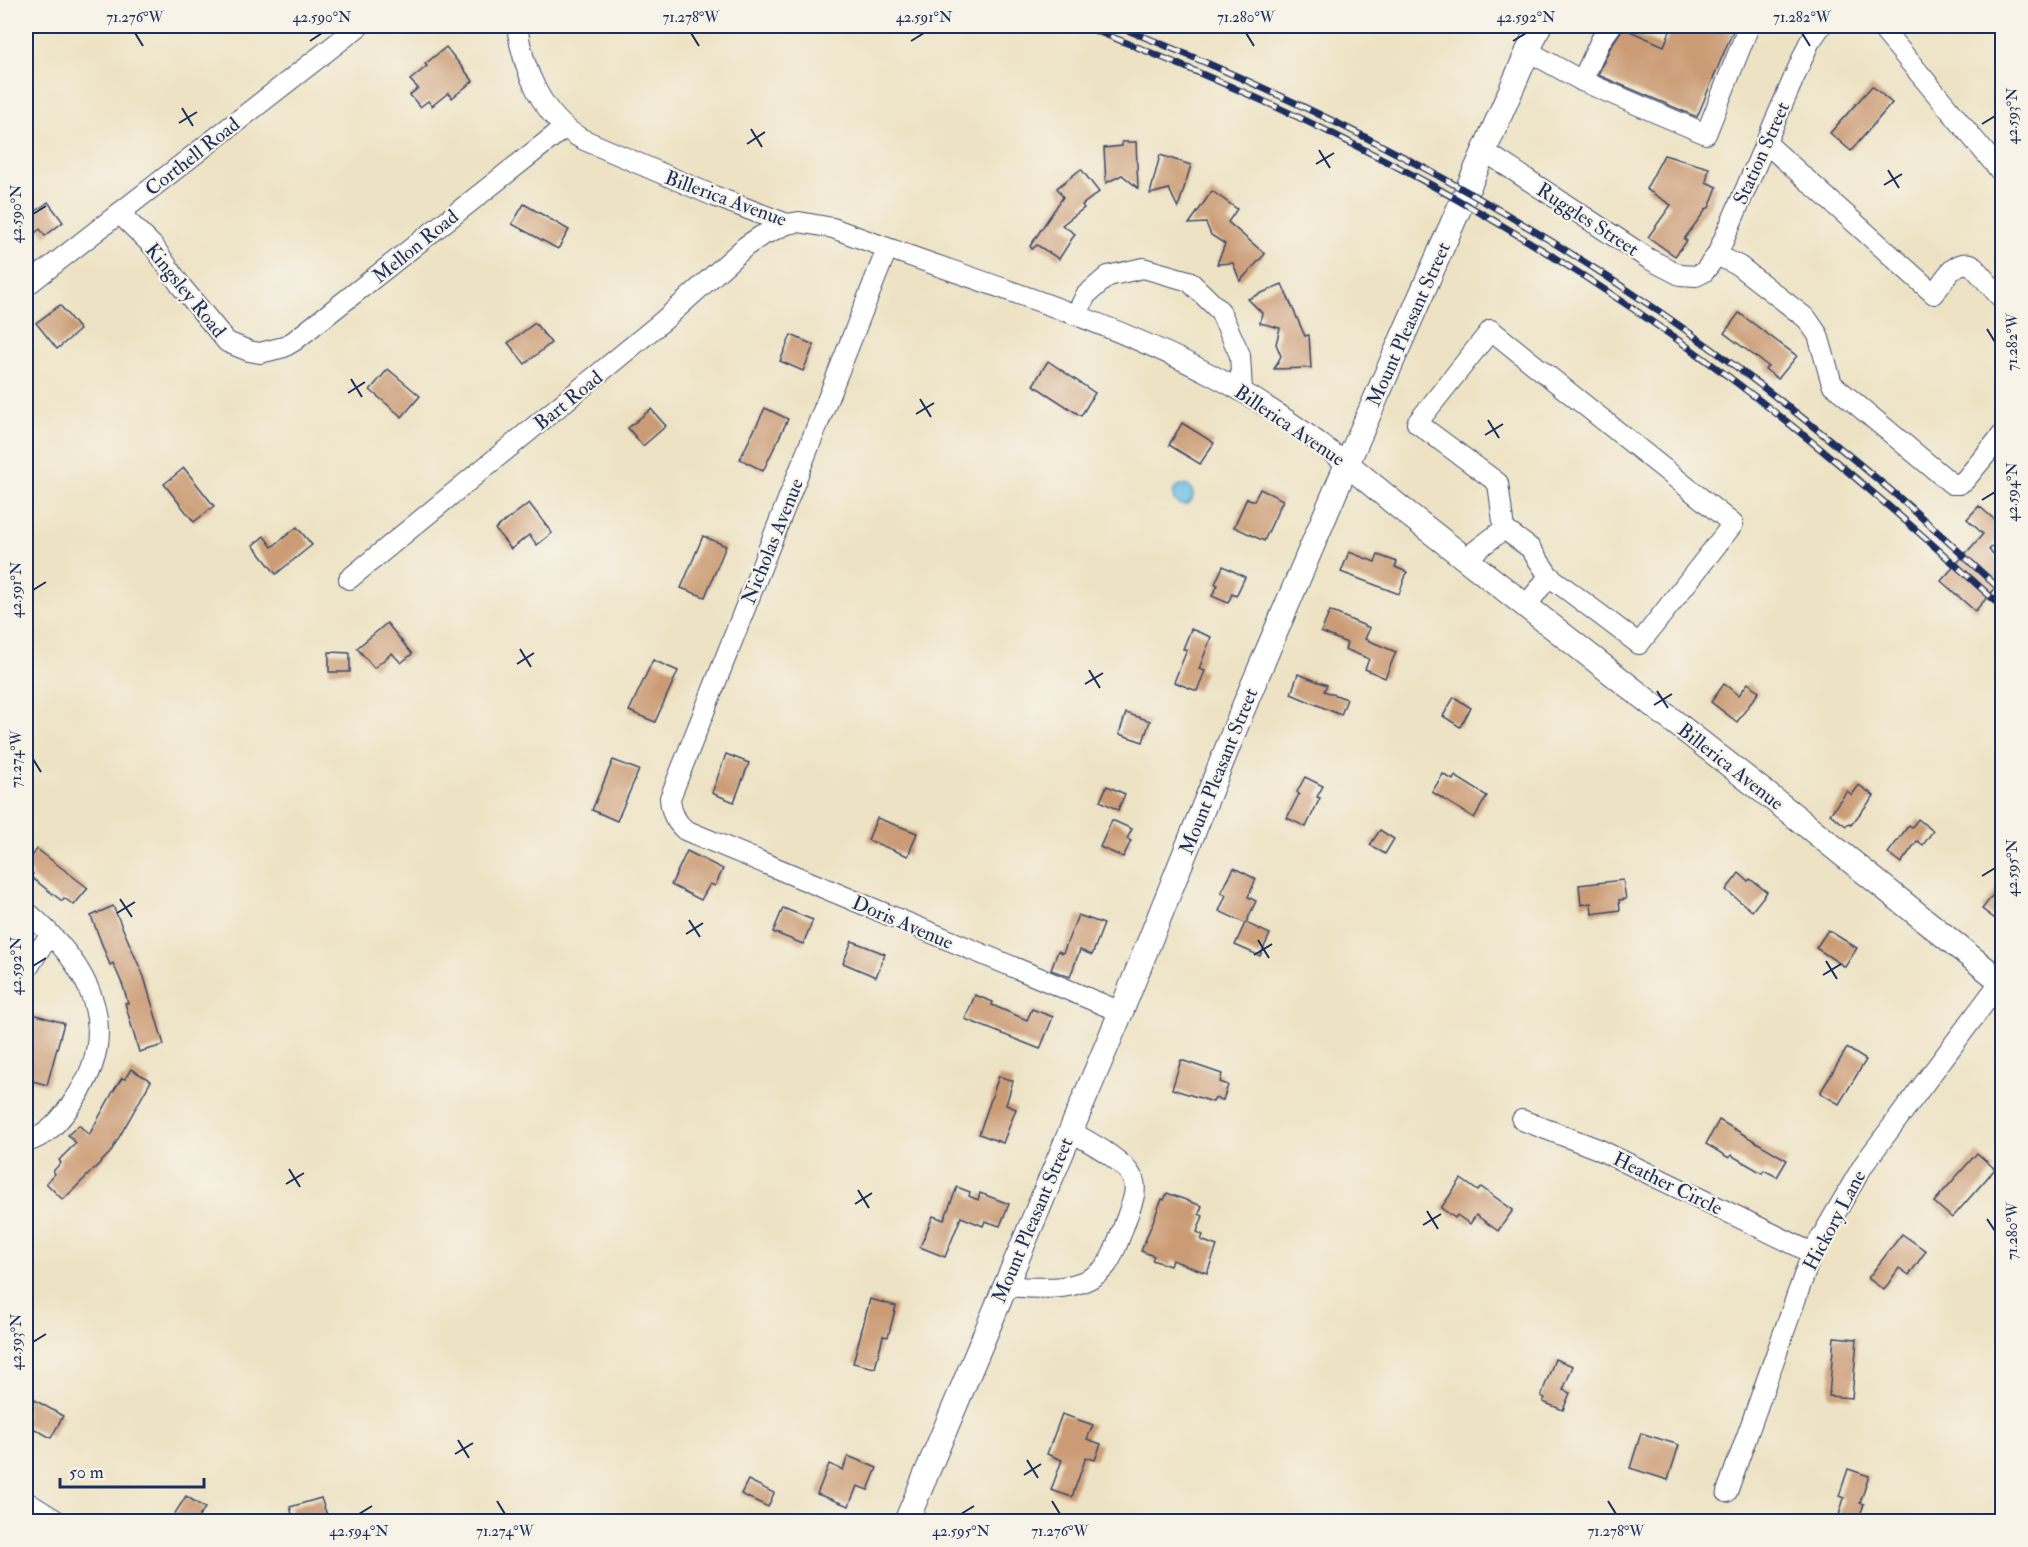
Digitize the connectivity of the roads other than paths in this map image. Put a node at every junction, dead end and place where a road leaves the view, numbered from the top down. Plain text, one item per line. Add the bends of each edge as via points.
1 (359, 26) edge
2 (517, 26) edge
3 (1539, 26) edge
4 (1611, 26) edge
5 (1749, 26) edge
6 (1821, 26) edge
7 (1880, 26) edge
8 (1528, 51) junction
9 (1582, 81) junction
10 (564, 128) junction
11 (1766, 143) junction
12 (1484, 151) junction
13 (2002, 173) edge
14 (119, 213) junction
15 (788, 224) junction
16 (887, 249) junction
17 (1717, 255) junction
18 (1696, 276) joint
19 (26, 286) edge
20 (2002, 299) edge
21 (1076, 315) junction
22 (260, 353) joint
23 (1242, 391) junction
24 (2002, 435) edge
25 (1347, 464) junction
26 (1504, 529) junction
27 (1465, 559) junction
28 (1549, 576) junction
29 (349, 579) dead end
30 (1526, 606) junction
31 (686, 830) joint
32 (26, 911) edge
33 (51, 937) junction
34 (26, 971) edge
35 (2002, 982) edge
36 (1121, 1012) junction
37 (1522, 1120) dead end
38 (1070, 1131) junction
39 (26, 1142) edge
40 (1812, 1253) junction
41 (1004, 1287) junction
42 (1727, 1492) dead end
43 (26, 1504) edge
44 (55, 1521) edge
45 (906, 1521) edge

1 - 14 street, Corthell Road
2 - 10 street, Billerica Avenue via 520,47 535,87
3 - 8 main road, Mount Pleasant Street
4 - 9 street
5 - 9 street via 1706,134
6 - 11 street, Station Street via 1809,43
7 - 13 street
8 - 9 street
8 - 12 main road, Mount Pleasant Street
10 - 15 street, Billerica Avenue via 659,173
10 - 22 street, Mellon Road via 294,341
11 - 17 street, Station Street
11 - 20 street via 1934,294 1957,265 1966,263
12 - 18 street, Ruggles Street via 1649,259 1680,275
12 - 25 main road, Mount Pleasant Street
14 - 19 street, Corthell Road
14 - 22 street, Kingsley Road via 154,247 227,342
15 - 16 street, Billerica Avenue via 833,228
15 - 29 street, Bart Road via 746,246 664,320
16 - 21 street, Billerica Avenue
16 - 31 street, Nicholas Avenue via 670,798 674,817
17 - 18 street, Station Street
17 - 24 street via 1739,266 1807,319 1818,335 1832,384 1952,484 1965,480
21 - 23 street, Billerica Avenue via 1180,359
21 - 23 street via 1086,295 1108,276 1143,268 1189,281 1220,311 1240,355
23 - 25 street, Billerica Avenue
25 - 27 main road, Billerica Avenue
25 - 36 main road, Mount Pleasant Street
26 - 27 street
26 - 28 street via 1530,548
26 - 28 street via 1498,483 1417,423 1491,330 1733,524 1639,644
27 - 30 main road, Billerica Avenue
28 - 30 street
30 - 35 main road, Billerica Avenue
31 - 36 street, Doris Avenue
32 - 33 street
33 - 34 street
33 - 39 street via 87,985 97,1018 98,1048 90,1075 68,1109 45,1134
35 - 40 street, Hickory Lane via 1864,1164
36 - 38 main road, Mount Pleasant Street
37 - 40 street, Heather Circle via 1598,1149
38 - 41 main road, Mount Pleasant Street
38 - 41 street via 1128,1170 1134,1180 1135,1192 1123,1229 1107,1266 1097,1275 1070,1286
40 - 42 street, Hickory Lane
41 - 45 main road, Mount Pleasant Street
43 - 44 main road

